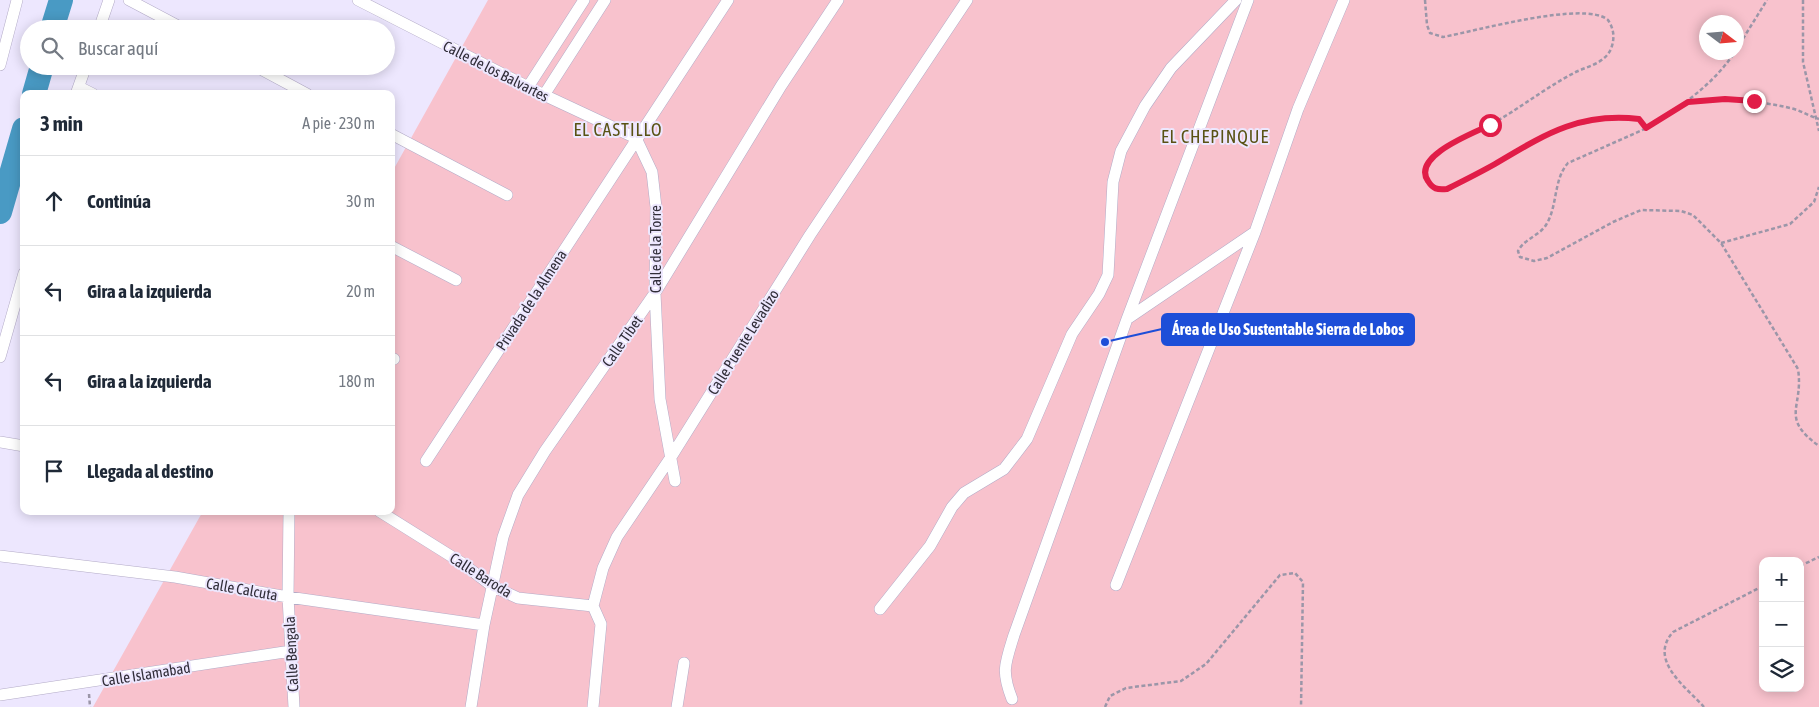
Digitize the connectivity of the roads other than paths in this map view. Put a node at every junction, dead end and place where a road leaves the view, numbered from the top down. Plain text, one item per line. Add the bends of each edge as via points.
1 (17, 0) edge
2 (109, 0) edge
3 (129, 0) edge
4 (360, 0) edge
5 (584, 0) edge
6 (605, 0) edge
7 (728, 0) edge
8 (838, 0) edge
9 (967, 0) edge
10 (1236, 0) edge
11 (1248, 0) edge
12 (1344, 0) edge
13 (102, 20) edge
14 (167, 20) edge
15 (0, 65) edge
16 (83, 75) edge
17 (272, 75) edge
18 (528, 87) junction
19 (78, 90) edge
20 (299, 90) edge
21 (544, 95) junction
22 (395, 136) edge
23 (636, 138) junction
24 (508, 195) dead end
25 (1255, 232) junction
26 (395, 248) edge
27 (456, 280) dead end
28 (20, 293) edge
29 (655, 293) junction
30 (1128, 319) junction
31 (0, 357) edge
32 (0, 442) edge
33 (20, 445) edge
34 (671, 457) junction
35 (426, 461) dead end
36 (675, 481) dead end
37 (289, 515) edge
38 (386, 515) edge
39 (0, 556) edge
40 (1116, 585) dead end
41 (492, 586) junction
42 (288, 598) junction
43 (593, 606) junction
44 (880, 609) dead end
45 (484, 625) junction
46 (291, 651) junction
47 (684, 663) dead end
48 (0, 696) edge
49 (1012, 699) dead end
50 (294, 707) edge
51 (471, 707) edge
52 (593, 707) edge
53 (677, 707) edge

1 - 15 street
2 - 13 street
3 - 14 street
4 - 18 street, Calle de los Balvartes
5 - 18 street
6 - 21 street
7 - 23 street, Privada de la Almena
8 - 29 street, Calle Tibet via 781,86
9 - 34 street, Calle Puente Levadizo via 810,235
10 - 44 street via 1171,68 1145,106 1121,151 1113,182 1108,276 1072,334 1027,439 1004,469 964,493 952,507 930,546
11 - 30 street
12 - 25 street via 1298,109
16 - 19 street
17 - 20 street
18 - 21 street, Calle de los Balvartes
21 - 23 street, Calle de los Balvartes
22 - 24 street
23 - 29 street, Calle de la Torre via 652,172 656,207
23 - 35 street, Privada de la Almena
25 - 30 street
25 - 40 street
26 - 27 street
28 - 31 street
29 - 34 street, Calle de la Torre via 660,399
29 - 41 street, Calle Tibet via 545,451 518,496 503,537
30 - 49 street via 1005,664 1005,680
32 - 33 street
34 - 36 street, Calle de la Torre
34 - 43 street, Calle Puente Levadizo via 618,537 603,568
37 - 42 street, Calle Bengala
38 - 41 street, Calle Baroda
39 - 42 street, Calle Calcuta via 175,577
41 - 43 street, Calle Baroda via 518,598
41 - 45 street, Calle Tibet
42 - 45 street, Calle Calcuta
42 - 46 street, Calle Bengala
43 - 52 street via 601,624
45 - 51 street, Calle Tibet
46 - 48 street, Calle Islamabad
46 - 50 street, Calle Bengala
47 - 53 street

